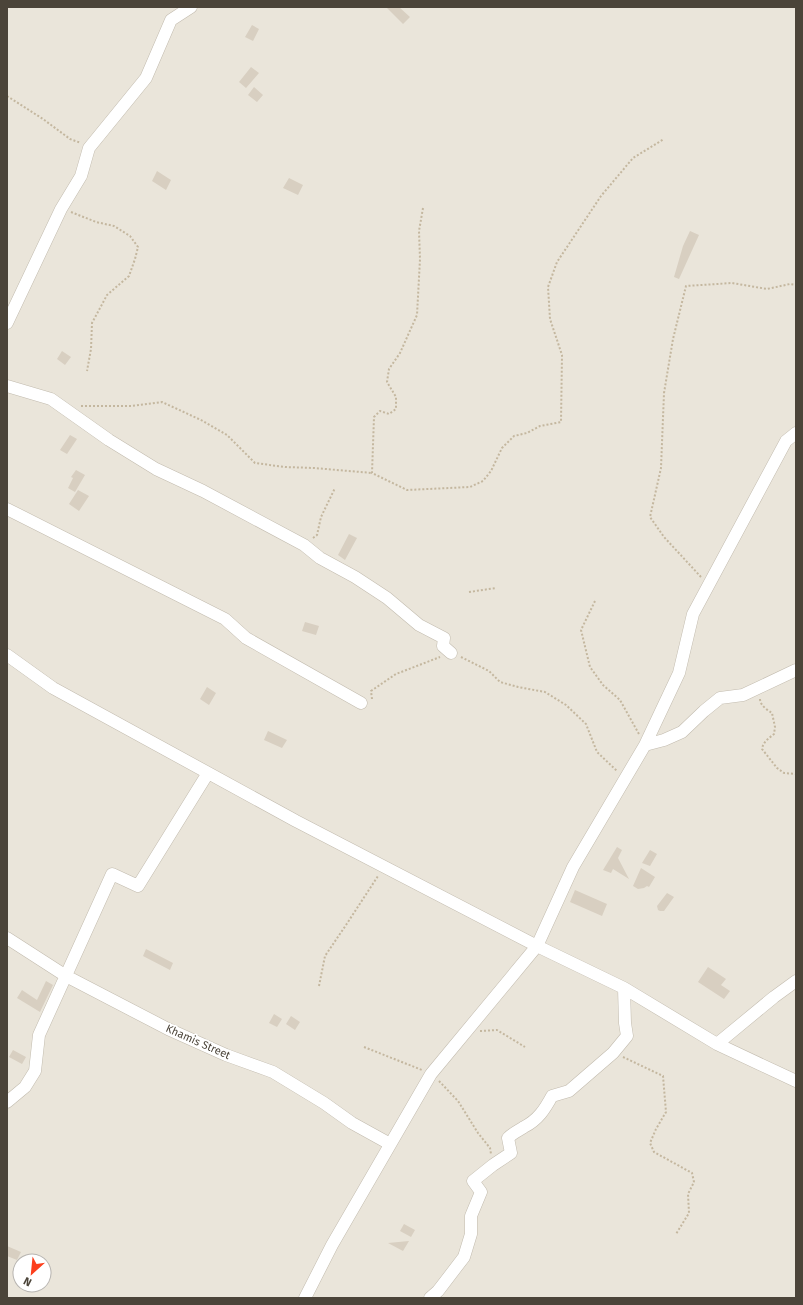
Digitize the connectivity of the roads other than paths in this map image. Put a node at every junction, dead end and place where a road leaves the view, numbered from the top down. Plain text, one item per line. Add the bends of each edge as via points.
1 (191, 7) edge
2 (7, 323) edge
3 (7, 386) edge
4 (796, 433) edge
5 (7, 509) edge
6 (452, 653) road end
7 (7, 654) edge
8 (796, 670) edge
9 (362, 703) road end
10 (645, 745) junction
11 (208, 773) junction
12 (7, 938) edge
13 (538, 946) junction
14 (66, 976) junction
15 (796, 981) edge
16 (624, 988) junction
17 (717, 1044) junction
18 (796, 1081) edge
19 (7, 1102) edge
20 (390, 1144) junction
21 (306, 1298) edge
22 (430, 1298) edge

1 - 2 street via 171,20 146,78 89,148 81,176 62,209
3 - 6 street via 51,399 156,469 304,545 320,558 387,598 419,625 444,638 443,646
4 - 10 street via 786,441 693,614 679,673
5 - 9 street via 225,619 246,638
7 - 11 street via 53,688
8 - 10 street via 743,695 720,698 682,732
10 - 13 street via 573,867
11 - 13 street
11 - 14 street via 138,886 112,874
12 - 14 street, Khamis Street
13 - 16 street
13 - 20 street via 431,1074
14 - 19 street via 39,1036 35,1071 25,1087
14 - 20 street, Khamis Street via 168,1029 226,1055 273,1072 352,1123
15 - 17 street
16 - 17 street
16 - 22 street via 627,1036 613,1053 569,1091 552,1096 541,1114 526,1127 512,1133 508,1138 511,1153 473,1181 481,1192 471,1216 471,1234 464,1257
17 - 18 street
20 - 21 street via 332,1245

